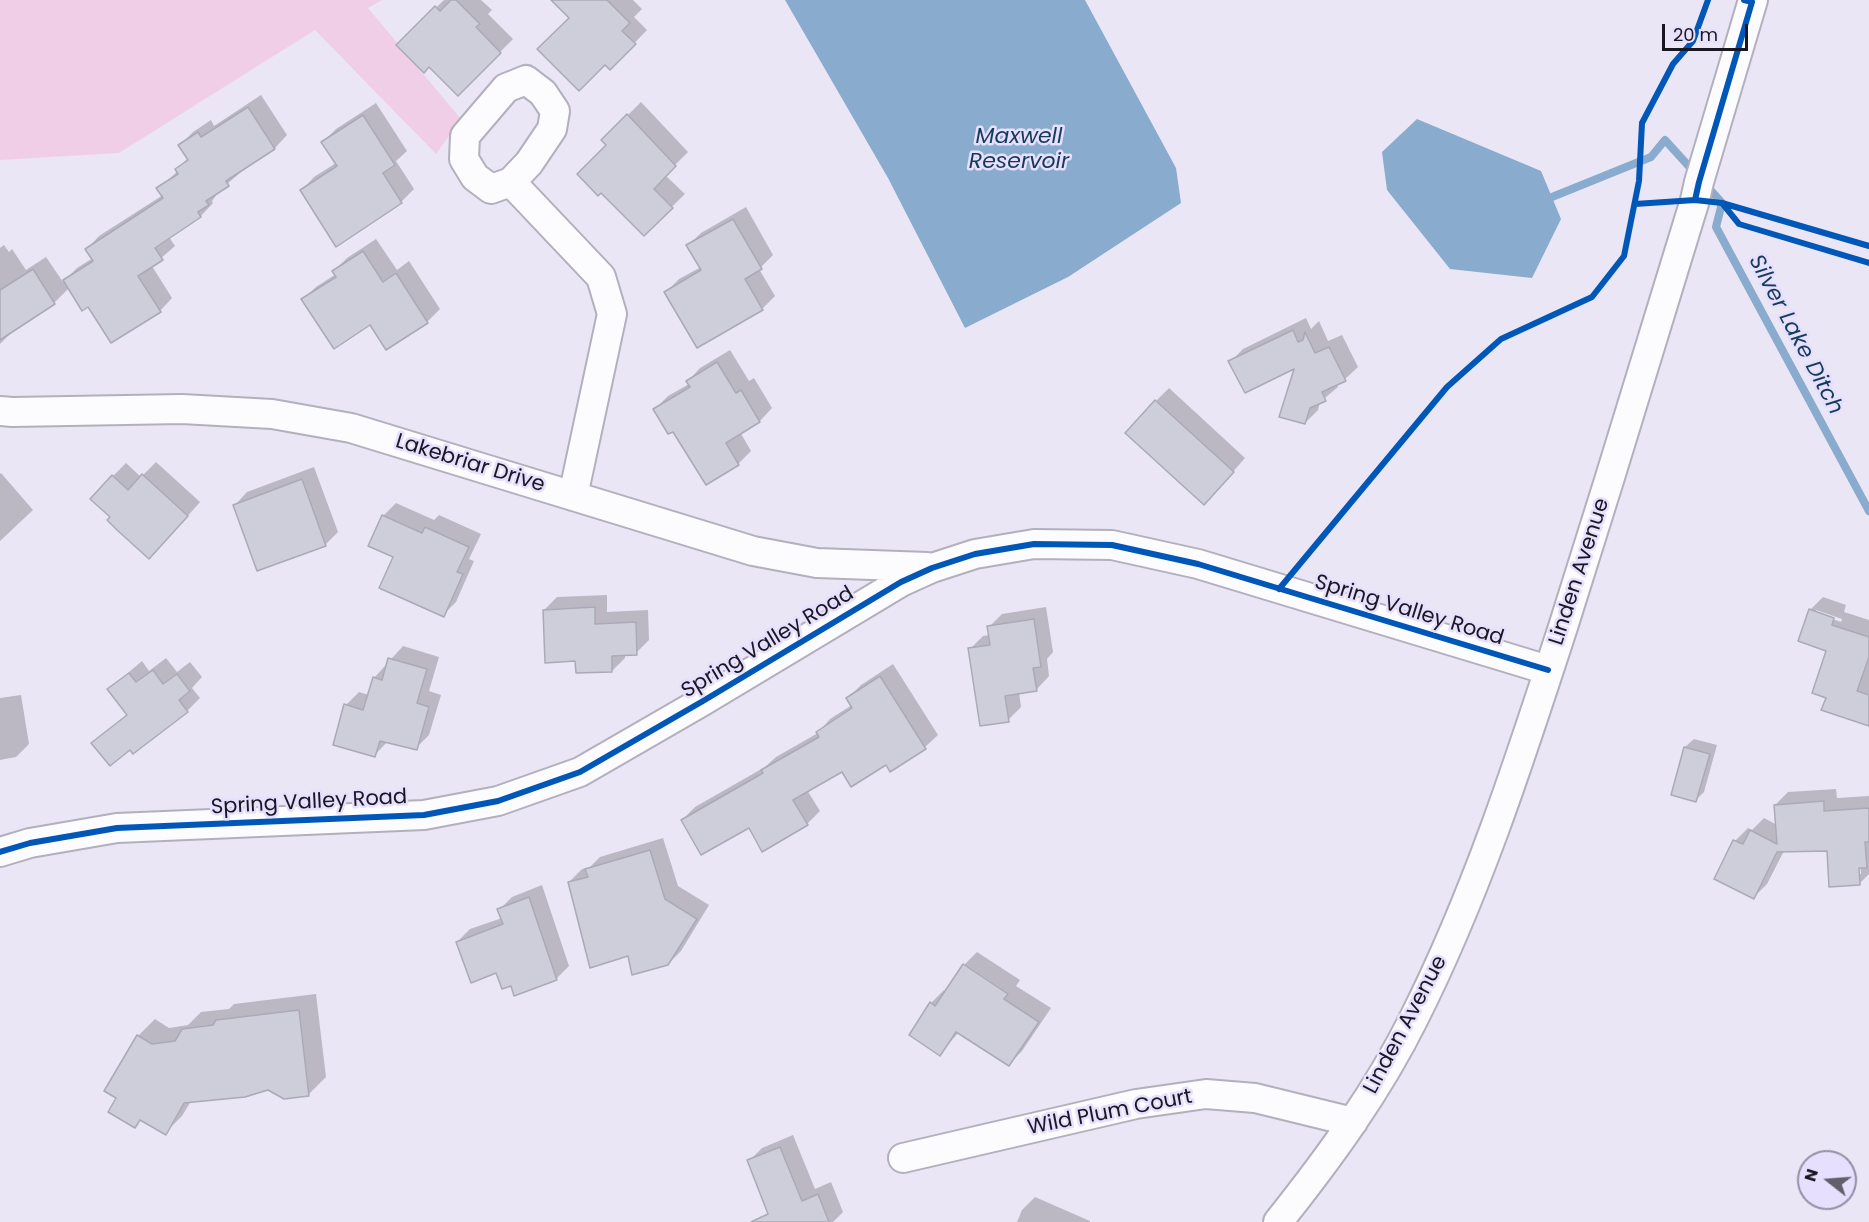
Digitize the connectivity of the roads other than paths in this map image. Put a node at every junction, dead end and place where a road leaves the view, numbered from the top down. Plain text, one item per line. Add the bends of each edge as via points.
1 (1750, 1) edge
2 (511, 182) dead end
3 (0, 411) edge
4 (573, 496) junction
5 (932, 568) junction
6 (1548, 670) junction
7 (0, 852) edge
8 (1353, 1122) junction
9 (903, 1158) dead end
10 (1283, 1216) edge

1 - 6 street, Linden Avenue via 1615,465
2 - 4 street via 601,277 612,314
3 - 4 street, Lakebriar Drive via 182,409 272,414 351,428
4 - 5 street, Lakebriar Drive via 753,551 817,563
5 - 6 street, Spring Valley Road via 975,554 1034,544 1112,545 1198,564
5 - 7 street, Spring Valley Road via 901,582 580,772 498,801 424,814 117,828
6 - 8 street, Linden Avenue via 1513,780 1458,922 1414,1019
8 - 9 street, Wild Plum Court via 1255,1098 1206,1094 1136,1104
8 - 10 street, Linden Avenue

